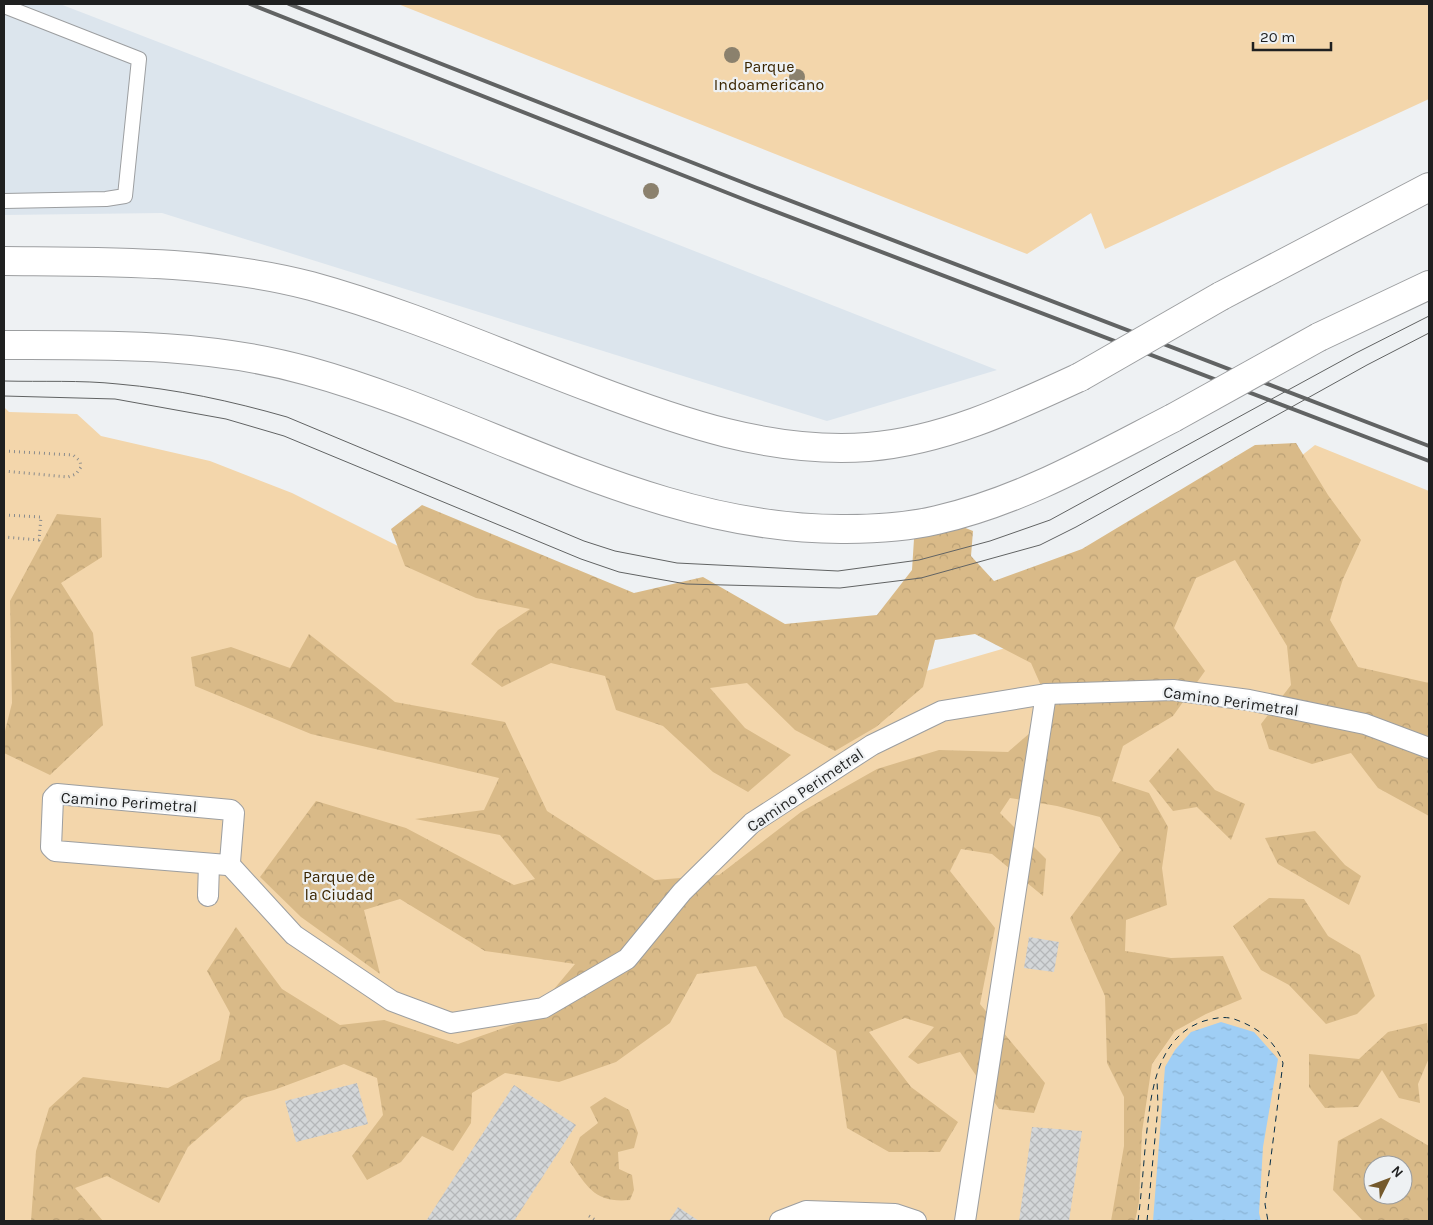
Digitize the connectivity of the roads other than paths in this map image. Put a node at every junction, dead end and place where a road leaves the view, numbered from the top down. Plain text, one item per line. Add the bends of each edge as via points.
1 (4, 6) edge
2 (1429, 187) edge
3 (4, 202) edge
4 (4, 261) edge
5 (1429, 285) edge
6 (4, 345) edge
7 (1046, 694) junction
8 (1429, 748) edge
9 (209, 864) junction
10 (229, 864) junction
11 (208, 896) dead end
12 (780, 1221) edge
13 (916, 1221) edge
14 (965, 1221) edge

1 - 3 lane via 139,59 125,196 106,200
2 - 4 main road, bridge via 1221,296 1080,377 986,419 929,437 870,447 807,447 766,442 701,427 373,305 309,286 244,273 177,266
5 - 6 main road, bridge via 1319,337 1086,462 997,503 936,521 878,529 819,529 765,524 652,498 361,386 305,370 196,349
7 - 8 street, Camino Perimetral via 1173,690 1249,700 1364,724
7 - 10 street, Camino Perimetral via 942,711 872,745 752,823 682,892 627,959 542,1008 452,1023 392,1001 294,935
7 - 14 street
9 - 10 street, Camino Perimetral
9 - 10 street, Camino Perimetral via 54,851 51,846 53,798 56,794 231,810 234,813
9 - 11 street
12 - 13 street via 806,1210 895,1214

